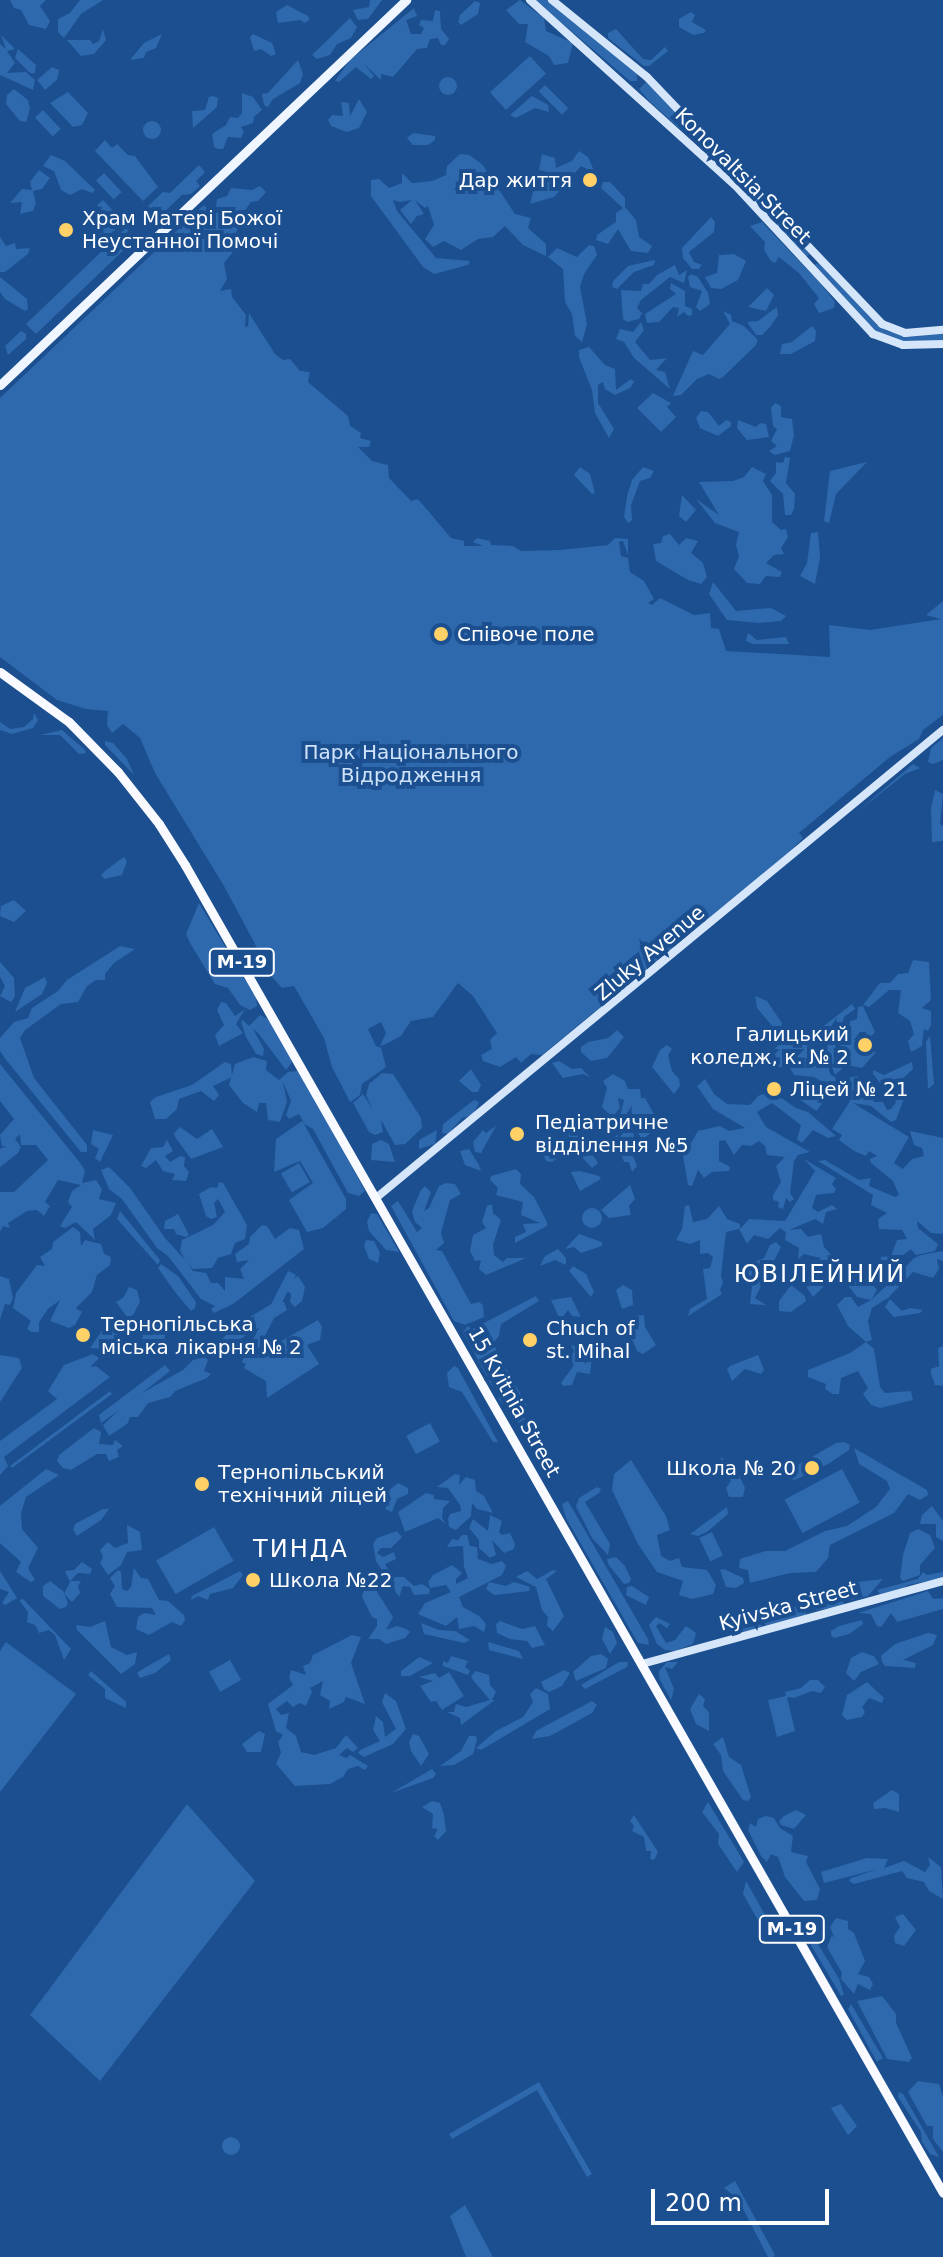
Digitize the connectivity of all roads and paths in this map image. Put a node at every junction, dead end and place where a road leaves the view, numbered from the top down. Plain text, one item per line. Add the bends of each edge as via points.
1 (406, 0) edge
2 (530, 0) edge
3 (552, 0) edge
4 (647, 77) junction
5 (631, 88) junction
6 (743, 179) junction
7 (735, 185) junction
8 (943, 330) edge
9 (943, 344) edge
10 (0, 385) edge
11 (0, 672) edge
12 (943, 730) edge
13 (376, 1198) junction
14 (943, 1581) edge
15 (642, 1664) junction
16 (943, 2193) edge

1 - 10 main road
2 - 5 main road, Konovaltsia Street
3 - 4 main road, Konovaltsia Street
4 - 5 main road
4 - 6 main road, Konovaltsia Street
5 - 7 main road, Konovaltsia Street
6 - 7 main road
6 - 8 main road, Konovaltsia Street via 882,324 905,333
7 - 9 main road, Konovaltsia Street via 873,334 910,346
11 - 13 highway, 15 Kvitnia Street / М-19 via 69,722 159,824
12 - 13 main road, Zluky Avenue
13 - 15 highway, 15 Kvitnia Street / М-19
14 - 15 main road, Kyivska Street
15 - 16 highway, 15 Kvitnia Street / М-19

